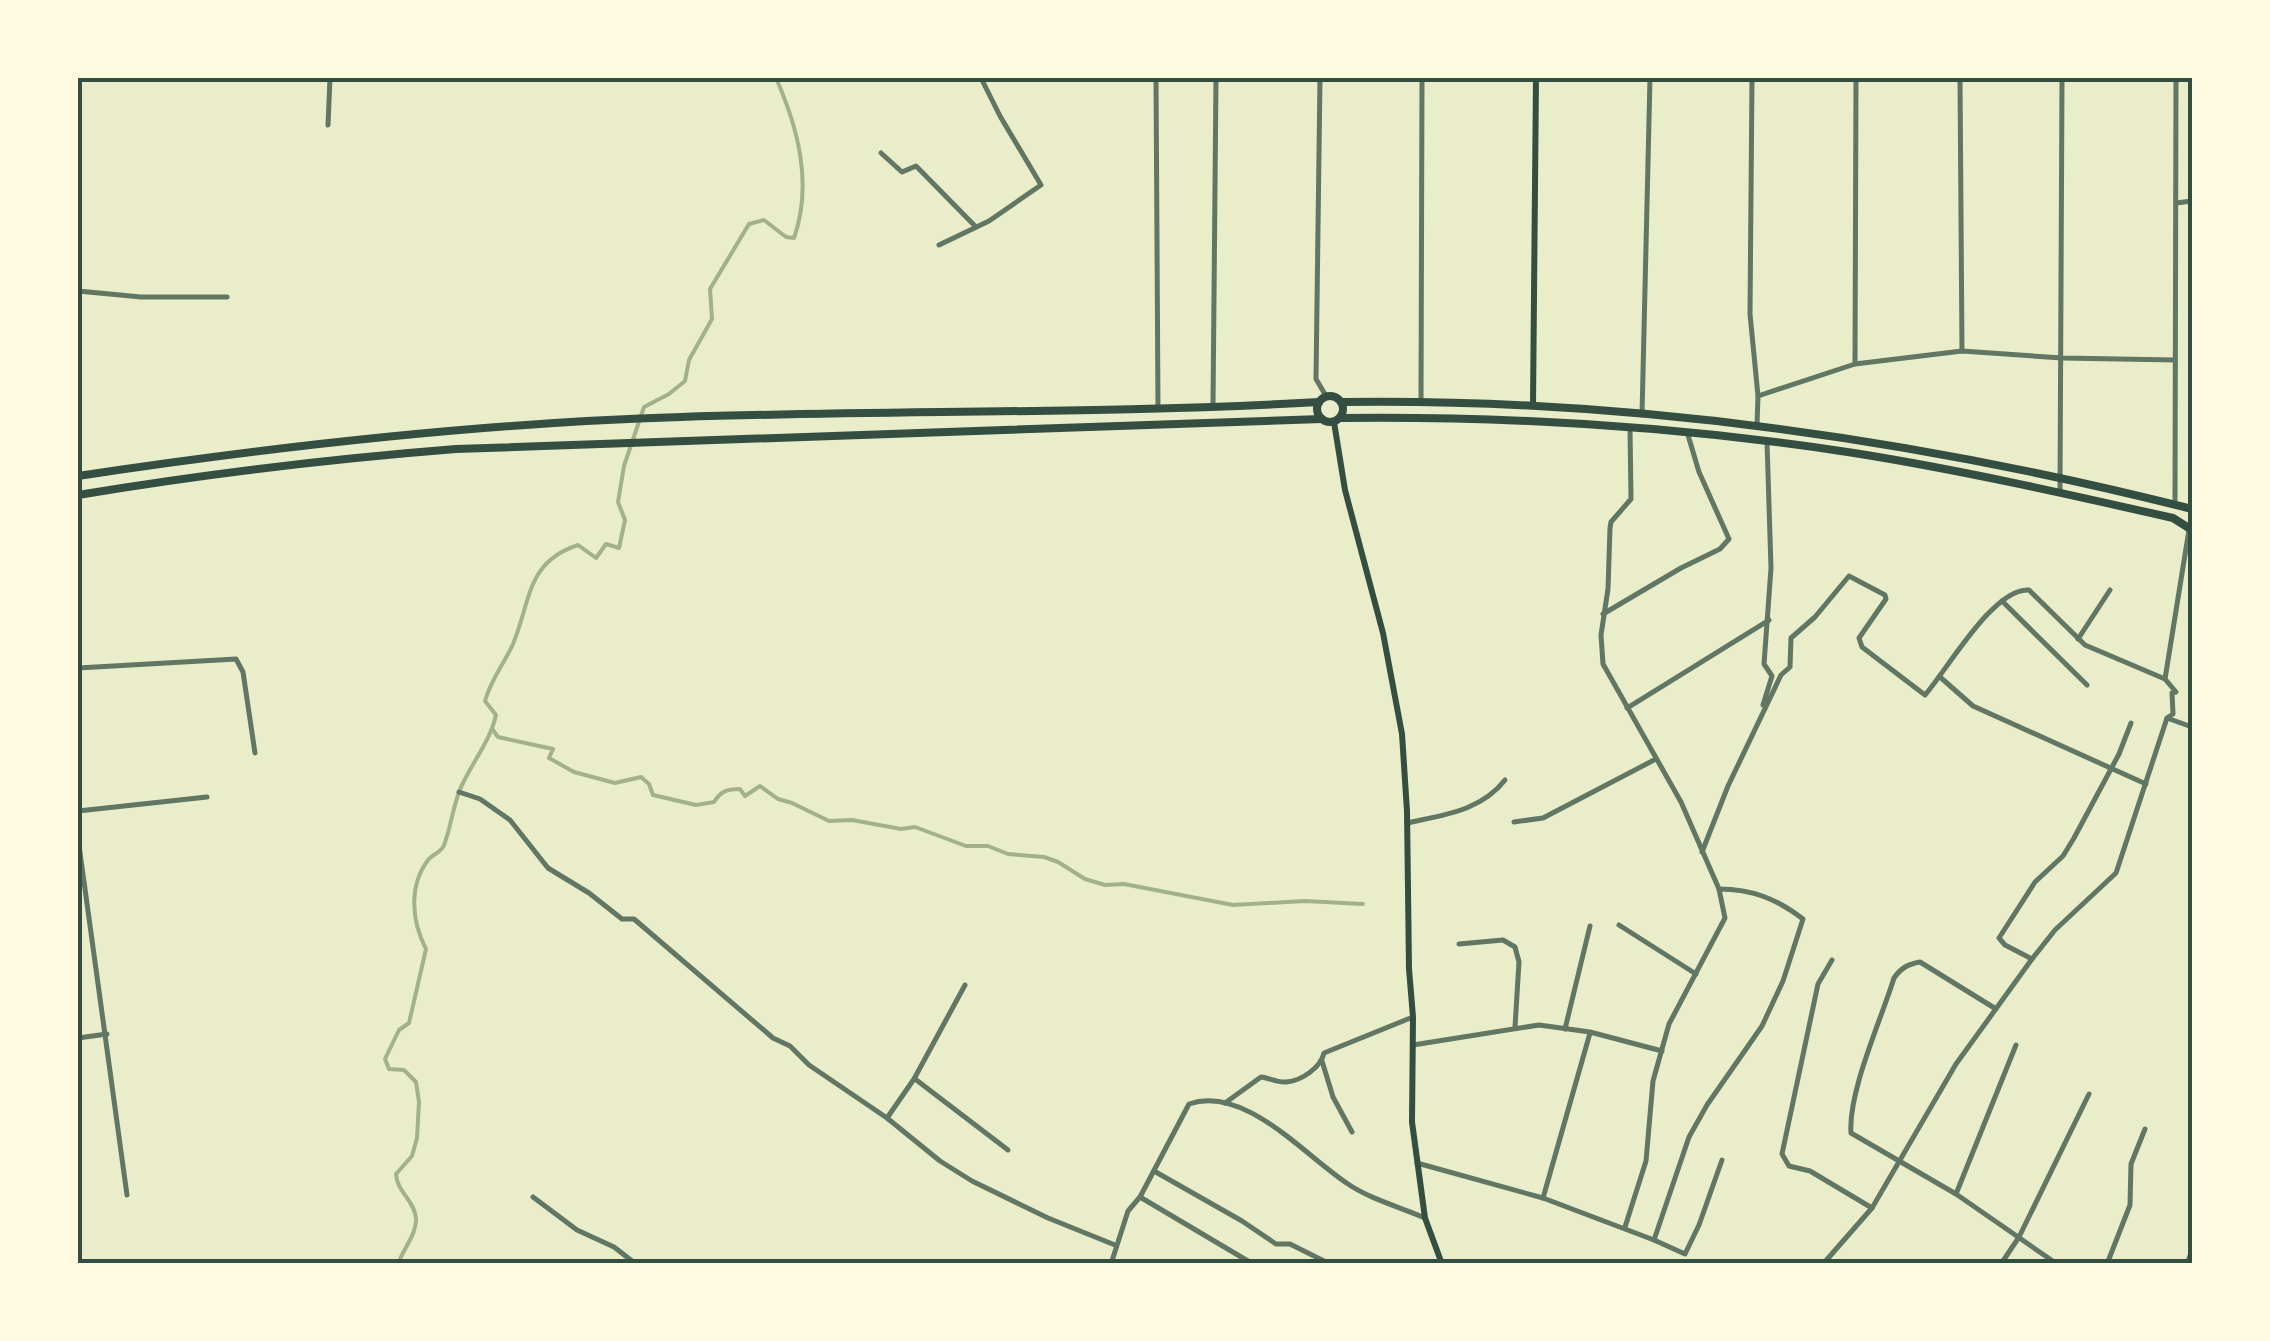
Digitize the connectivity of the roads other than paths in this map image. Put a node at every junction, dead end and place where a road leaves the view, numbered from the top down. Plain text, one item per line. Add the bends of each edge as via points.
1 (330, 78) edge
2 (981, 78) edge
3 (1156, 78) edge
4 (1216, 78) edge
5 (1320, 78) edge
6 (1422, 78) edge
7 (1536, 78) edge
8 (1650, 78) edge
9 (1752, 78) edge
10 (1856, 78) edge
11 (1960, 78) edge
12 (2062, 78) edge
13 (2176, 78) edge
14 (328, 124) dead end
15 (881, 153) dead end
16 (2192, 201) edge
17 (2176, 203) junction
18 (976, 227) junction
19 (939, 245) dead end
20 (78, 291) edge
21 (226, 297) dead end
22 (1962, 351) junction
23 (2062, 358) junction
24 (2175, 360) junction
25 (1855, 364) junction
26 (1758, 396) junction
27 (1322, 399) junction
28 (1421, 401) junction
29 (1342, 402) junction
30 (1534, 405) junction
31 (1213, 407) junction
32 (1158, 408) junction
33 (1642, 414) junction
34 (1322, 420) junction
35 (1337, 420) junction
36 (1757, 425) junction
37 (1630, 429) junction
38 (1688, 434) junction
39 (1767, 442) junction
40 (78, 476) edge
41 (2060, 481) junction
42 (2060, 493) junction
43 (78, 495) edge
44 (2192, 502) edge
45 (2175, 505) junction
46 (2192, 509) edge
47 (2191, 530) edge
48 (2110, 590) dead end
49 (2002, 601) junction
50 (1603, 614) junction
51 (1769, 619) junction
52 (2078, 639) junction
53 (78, 668) edge
54 (1940, 677) junction
55 (2165, 680) junction
56 (2088, 685) dead end
57 (1627, 708) junction
58 (1760, 717) junction
59 (2167, 718) junction
60 (2131, 723) dead end
61 (2192, 727) edge
62 (255, 753) dead end
63 (1656, 758) junction
64 (2110, 767) junction
65 (1505, 780) dead end
66 (2146, 784) junction
67 (459, 792) dead end
68 (208, 797) dead end
69 (78, 811) edge
70 (1514, 822) dead end
71 (1407, 823) junction
72 (78, 838) edge
73 (1702, 852) junction
74 (1719, 889) junction
75 (1619, 925) dead end
76 (1590, 926) dead end
77 (1459, 944) dead end
78 (2032, 959) junction
79 (1832, 960) dead end
80 (1696, 974) junction
81 (965, 985) dead end
82 (1996, 1010) junction
83 (1413, 1017) junction
84 (1516, 1027) junction
85 (1565, 1029) junction
86 (1590, 1032) junction
87 (106, 1034) junction
88 (78, 1038) edge
89 (1413, 1045) junction
90 (2016, 1045) dead end
91 (1662, 1051) junction
92 (1322, 1061) junction
93 (914, 1079) junction
94 (2089, 1094) dead end
95 (1224, 1102) junction
96 (887, 1118) junction
97 (2146, 1130) dead end
98 (1352, 1132) dead end
99 (1008, 1150) dead end
100 (1722, 1160) dead end
101 (1417, 1163) junction
102 (1901, 1163) junction
103 (1154, 1171) junction
104 (1956, 1194) junction
105 (127, 1195) dead end
106 (532, 1197) dead end
107 (1140, 1197) junction
108 (1543, 1198) junction
109 (1872, 1208) junction
110 (1426, 1218) junction
111 (1625, 1228) junction
112 (2019, 1237) junction
113 (1654, 1240) junction
114 (1115, 1246) junction
115 (2192, 1250) edge
116 (1684, 1254) junction
117 (636, 1264) edge
118 (1111, 1264) edge
119 (1253, 1264) edge
120 (1330, 1264) edge
121 (1442, 1264) edge
122 (1680, 1264) edge
123 (1824, 1264) edge
124 (2001, 1264) edge
125 (2057, 1264) edge
126 (2106, 1264) edge
127 (2187, 1264) edge

1 - 14 street
2 - 18 street via 1041,185
3 - 32 street
4 - 31 street
5 - 27 street via 1316,379
6 - 28 street
7 - 30 main road
8 - 33 street
9 - 26 street via 1750,314
10 - 25 street
11 - 22 street
12 - 23 street
13 - 17 street
15 - 18 street via 902,172 916,166
16 - 17 street
17 - 24 street
18 - 19 street
20 - 21 street
22 - 23 street
22 - 25 street
23 - 24 street
23 - 41 street
24 - 45 street
25 - 26 street
26 - 36 street
27 - 29 main road
27 - 31 main road
27 - 34 main road
28 - 29 main road
28 - 30 main road
29 - 35 main road
30 - 33 main road
31 - 32 main road
32 - 40 main road via 680,417 451,429
33 - 36 main road
34 - 35 main road
34 - 43 main road via 336,458
35 - 37 main road via 1476,418
35 - 71 main road via 1345,490 1395,691
36 - 41 main road
37 - 38 main road
37 - 50 street via 1631,499 1611,522
38 - 39 main road
38 - 50 street via 1729,539
39 - 42 main road
39 - 51 street
41 - 42 street
41 - 45 main road
42 - 47 main road via 2173,518
44 - 46 street
45 - 46 main road
47 - 55 street
48 - 52 street
49 - 52 street via 2029,590
49 - 54 street
49 - 56 street
50 - 57 street via 1603,664
51 - 57 street
51 - 58 street via 1764,664 1772,676
52 - 55 street
53 - 62 street via 236,659
54 - 58 street via 1926,695 1862,646 1859,638 1886,599 1849,576 1791,638 1790,668
54 - 64 street via 1982,710
55 - 59 street via 2176,692
57 - 63 street
58 - 73 street
59 - 61 street
59 - 66 street
60 - 64 street
63 - 70 street via 1543,818
63 - 73 street
64 - 66 street
64 - 78 street via 2063,856 2035,882 1998,938
65 - 71 street via 1495,794 1464,810
66 - 78 street via 2116,874
67 - 96 street via 510,820 548,868 622,919 634,919 773,1038
68 - 69 street
71 - 83 main road
72 - 87 street
73 - 74 street
74 - 80 street via 1725,918
74 - 113 street via 1766,896 1803,920 1801,931 1762,1026 1689,1138
75 - 80 street
76 - 85 street
77 - 84 street via 1502,940 1515,946
78 - 82 street
79 - 109 street via 1818,984 1782,1154 1788,1166 1810,1171
80 - 91 street via 1668,1024
81 - 93 street
82 - 102 street via 1943,1084
82 - 102 street via 1920,962 1894,978 1851,1126 1852,1133
83 - 89 main road
83 - 92 street via 1324,1053
84 - 85 street
84 - 89 street
85 - 86 street
86 - 91 street
86 - 108 street
87 - 88 street
87 - 105 street
89 - 101 main road
90 - 104 street
91 - 111 street via 1646,1161
92 - 95 street via 1293,1081 1261,1077
92 - 98 street
93 - 96 street
93 - 99 street
94 - 112 street
95 - 103 street via 1189,1104
95 - 110 street via 1284,1131 1351,1186
96 - 114 street via 972,1181
97 - 126 street via 2131,1164 2130,1205
100 - 116 street
101 - 108 street
101 - 110 main road
102 - 104 street
102 - 109 street
103 - 107 street
103 - 120 street via 1276,1244
104 - 112 street
106 - 117 street
107 - 114 street
107 - 119 street
108 - 111 street
109 - 123 street
110 - 121 main road
111 - 113 street
112 - 124 street
112 - 125 street
113 - 116 street
114 - 118 street
115 - 127 street
116 - 122 street

